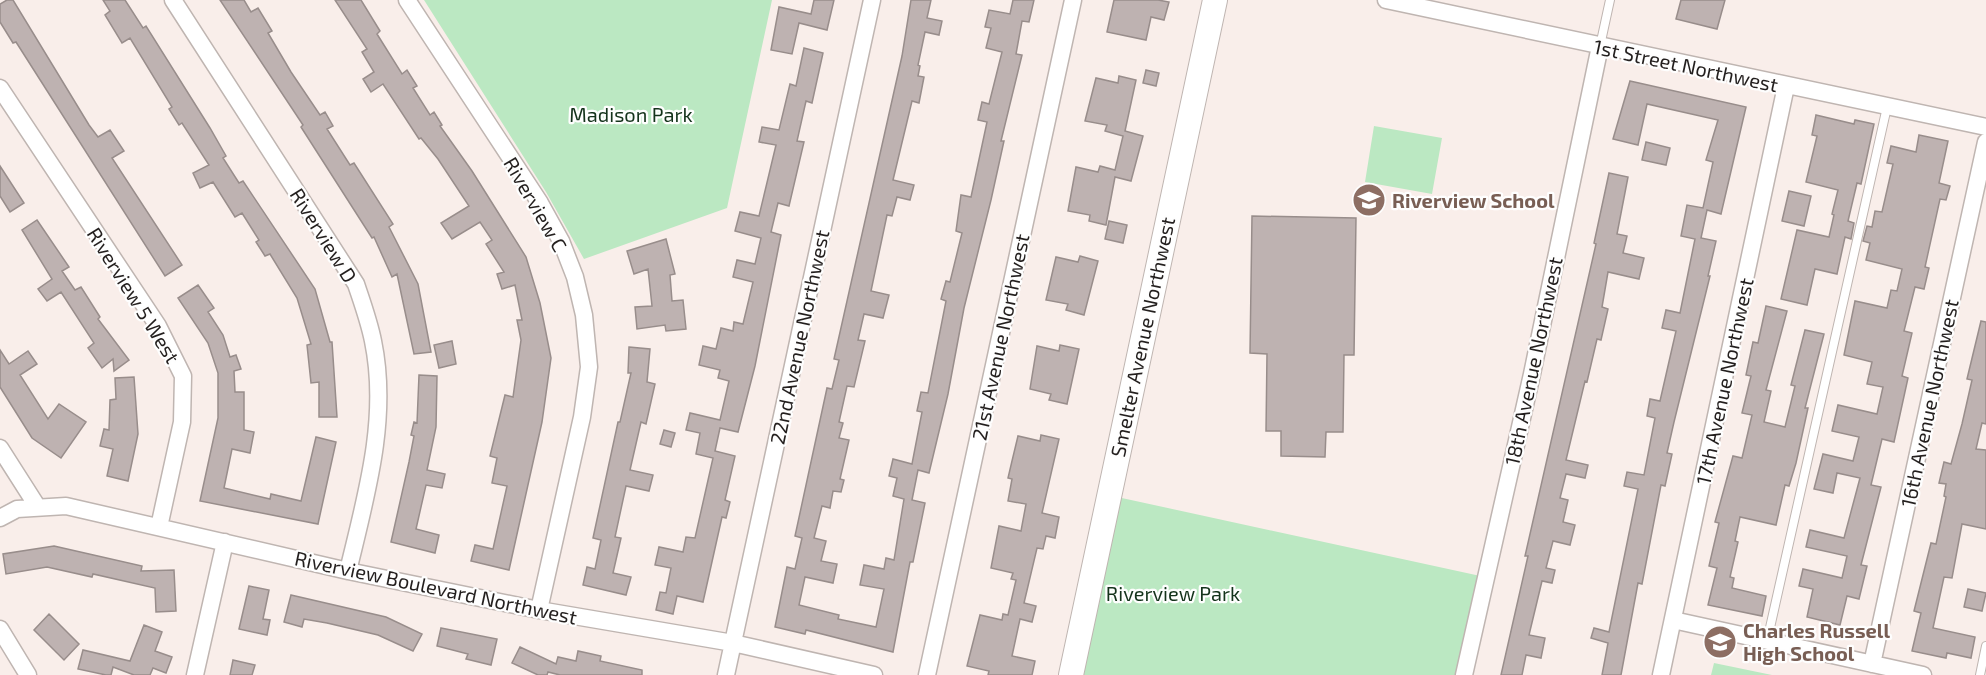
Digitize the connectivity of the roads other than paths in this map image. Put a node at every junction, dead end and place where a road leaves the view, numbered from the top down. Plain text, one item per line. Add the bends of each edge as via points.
1 (173, 0) edge
2 (406, 0) edge
3 (872, 0) edge
4 (1073, 0) edge
5 (1215, 0) edge
6 (1386, 0) edge
7 (1610, 0) edge
8 (1600, 46) junction
9 (1786, 86) junction
10 (0, 88) edge
11 (1887, 107) junction
12 (1986, 127) edge
13 (1986, 142) edge
14 (0, 448) edge
15 (37, 506) junction
16 (0, 518) edge
17 (159, 527) junction
18 (225, 542) junction
19 (348, 571) junction
20 (539, 610) junction
21 (1673, 620) junction
22 (0, 629) edge
23 (1767, 641) junction
24 (733, 643) junction
25 (1986, 646) edge
26 (1872, 664) junction
27 (28, 675) edge
28 (195, 675) edge
29 (726, 675) edge
30 (874, 675) edge
31 (927, 675) edge
32 (1071, 675) edge
33 (1464, 675) edge
34 (1661, 675) edge
35 (1923, 675) edge
36 (1980, 675) edge

1 - 19 street, Riverview D via 356,284 367,317 374,342 378,398 374,462
2 - 20 street, Riverview C via 550,222 575,277 584,315 589,367 582,417
3 - 24 street, 22nd Avenue Northwest
4 - 31 street, 21st Avenue Northwest
5 - 32 street, Smelter Avenue Northwest
6 - 8 street, 1st Street Northwest
7 - 8 lane
8 - 9 street, 1st Street Northwest
8 - 33 street, 18th Avenue Northwest
9 - 11 street, 1st Street Northwest
9 - 21 street, 17th Avenue Northwest
10 - 17 street, Riverview 5 West via 158,326 183,376 183,423
11 - 12 street, 1st Street Northwest
11 - 23 lane
13 - 26 street, 16th Avenue Northwest
14 - 15 street
15 - 16 street, Riverview Boulevard Northwest via 17,509
15 - 17 street, Riverview Boulevard Northwest via 66,506
17 - 18 street, Riverview Boulevard Northwest
18 - 19 street, Riverview Boulevard Northwest
18 - 28 street
19 - 20 street, Riverview Boulevard Northwest
20 - 24 street, Riverview Boulevard Northwest
21 - 23 street
21 - 34 street, 17th Avenue Northwest
22 - 27 street
23 - 26 street
24 - 29 street, 22nd Avenue Northwest
24 - 30 street, Riverview Boulevard Northwest
25 - 36 lane
26 - 35 street

